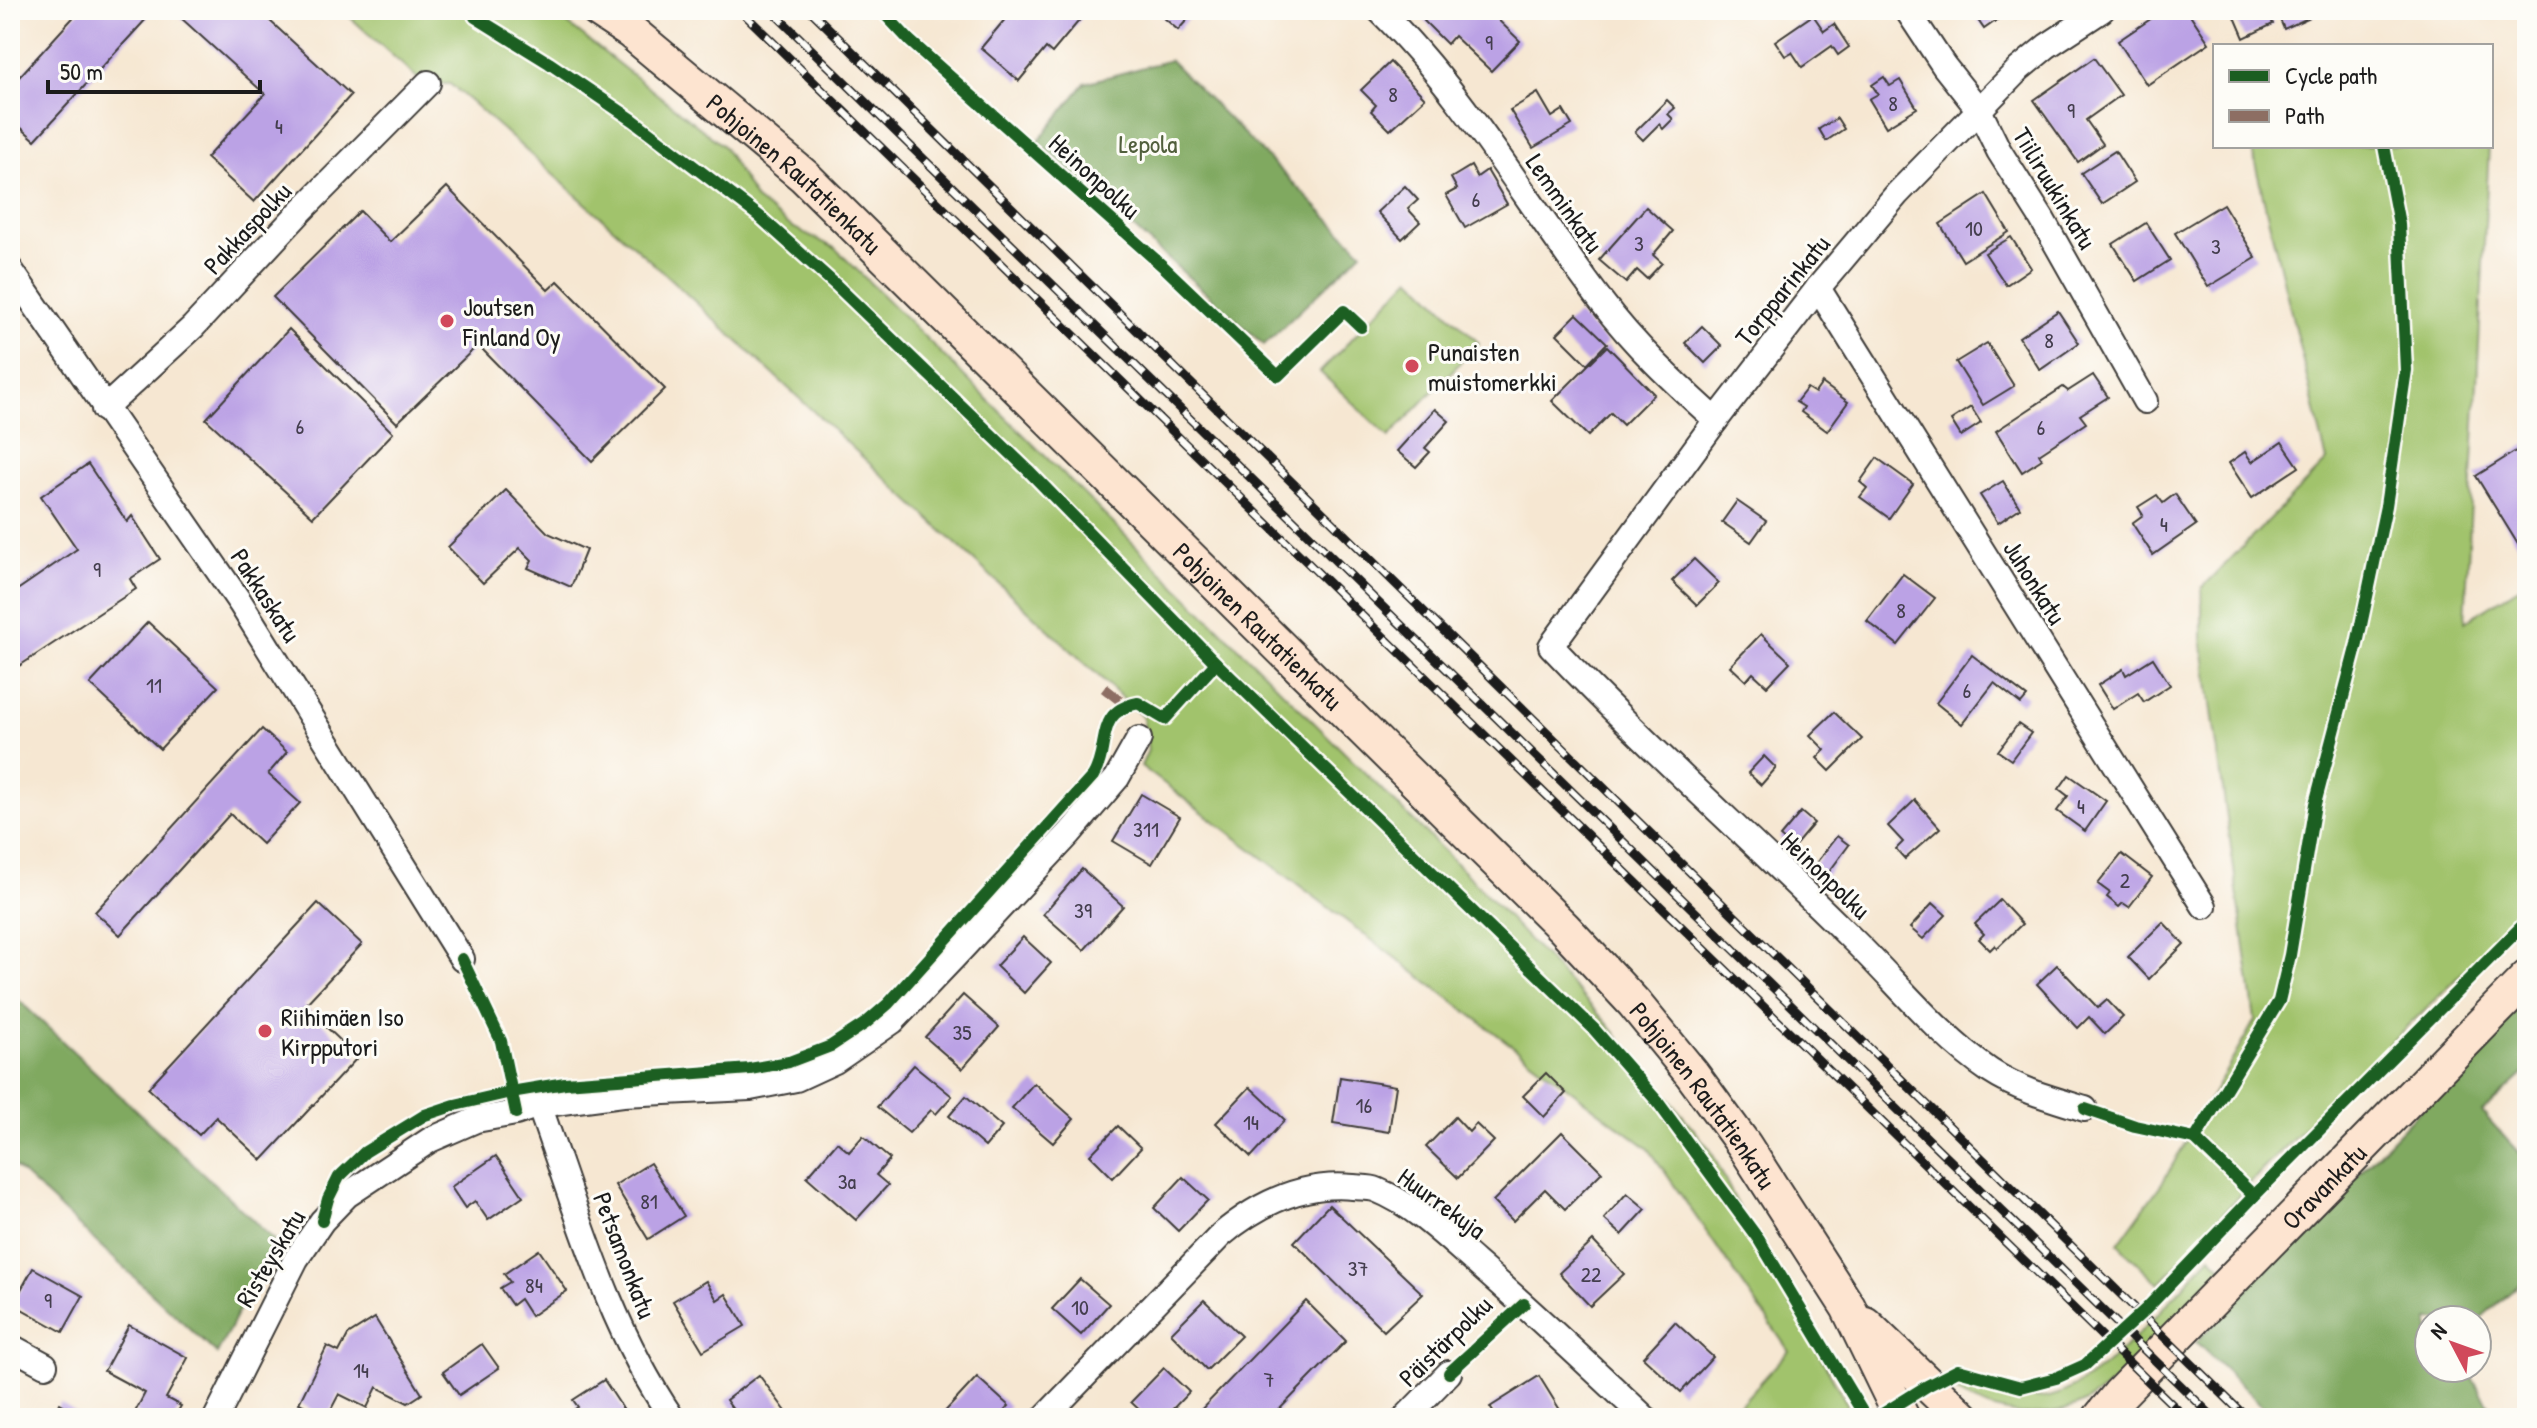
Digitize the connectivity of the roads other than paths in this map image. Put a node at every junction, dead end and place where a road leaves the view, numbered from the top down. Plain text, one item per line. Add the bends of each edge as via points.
1 (598, 10) edge
2 (1379, 10) edge
3 (1907, 10) edge
4 (2102, 10) edge
5 (428, 83) dead end
6 (1979, 110) junction
7 (10, 269) edge
8 (1818, 288) junction
9 (2145, 401) dead end
10 (104, 409) junction
11 (1716, 420) junction
12 (1551, 646) joint
13 (1139, 739) dead end
14 (2204, 906) dead end
15 (462, 959) dead end
16 (2527, 978) edge
17 (539, 1105) junction
18 (2085, 1109) dead end
19 (1848, 1307) junction
20 (10, 1346) edge
21 (45, 1365) dead end
22 (1449, 1373) dead end
23 (2110, 1406) edge
24 (216, 1418) edge
25 (672, 1418) edge
26 (1044, 1418) edge
27 (1405, 1418) edge
28 (1645, 1418) edge
29 (1902, 1418) edge
30 (1963, 1418) edge
31 (2081, 1418) edge

1 - 19 street, Pohjoinen Rautatienkatu via 804,176 1564,928 1692,1074
2 - 11 street, Lemminkatu via 1439,74 1602,303 1667,376
3 - 6 street, Tiiliruukinkatu
4 - 6 street, Torpparinkatu via 2047,46
5 - 10 street, Pakkaspolku via 193,327
6 - 8 street, Torpparinkatu via 1897,194
6 - 9 street, Tiiliruukinkatu
7 - 10 street, Pakkaskatu
8 - 11 street, Torpparinkatu
8 - 14 street, Juhonkatu
10 - 15 street, Pakkaskatu via 241,604
11 - 12 street, Torpparinkatu
12 - 18 street, Heinonpolku via 1959,1044 2023,1090
13 - 17 street, Risteyskatu via 1117,778 945,967 893,1021 835,1061 796,1079 750,1088 623,1094
16 - 23 street, Oravankatu
17 - 24 street, Risteyskatu via 476,1120 430,1140 347,1195 296,1259
17 - 25 street, Petsamonkatu via 608,1297 641,1369
19 - 29 street, Pohjoinen Rautatienkatu
19 - 30 street, Pohjoinen Rautatienkatu
20 - 21 street
22 - 27 street, Päistärpolku
23 - 31 street, Oravankatu
26 - 28 street, Huurrekuja via 1247,1213 1302,1190 1341,1186 1375,1189 1433,1225

